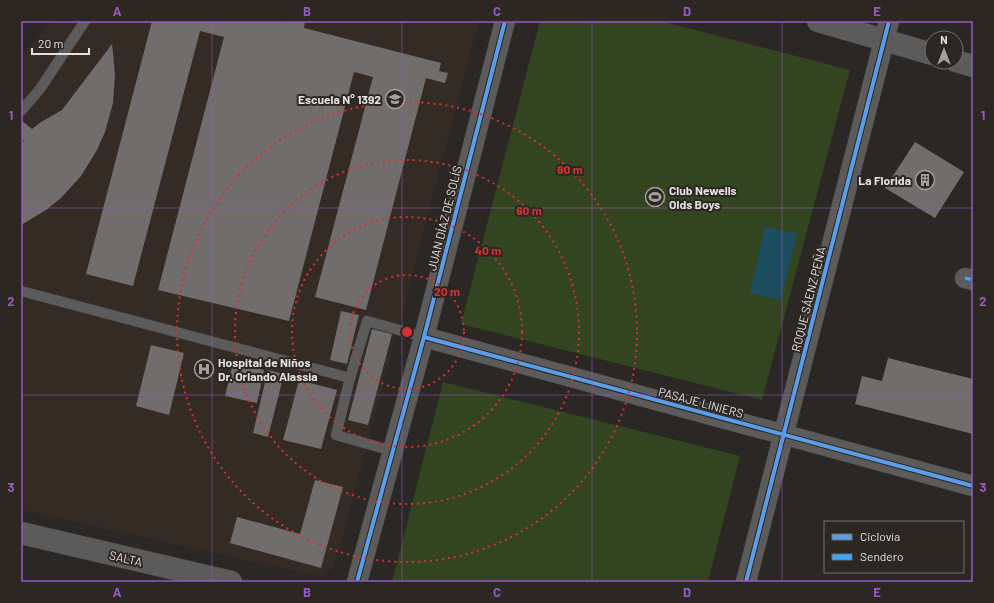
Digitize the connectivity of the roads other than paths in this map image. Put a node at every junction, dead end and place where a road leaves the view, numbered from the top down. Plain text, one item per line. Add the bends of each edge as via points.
1 (85, 21) edge
2 (505, 21) edge
3 (818, 21) edge
4 (887, 30) edge
5 (924, 50) edge
6 (21, 111) edge
7 (21, 290) edge
8 (424, 337) junction
9 (350, 378) junction
10 (783, 435) junction
11 (393, 451) junction
12 (973, 486) edge
13 (21, 533) edge
14 (183, 577) edge
15 (231, 582) edge
16 (357, 582) edge
17 (746, 582) edge

1 - 6 lane via 40,89
2 - 8 street, JUAN DÍAZ DE SOLÍS
3 - 4 street
4 - 5 street
4 - 10 street, ROQUE SÁENZ PEÑA
7 - 9 lane
8 - 9 lane via 367,321
8 - 10 street, PASAJE LINIERS
8 - 11 street, JUAN DÍAZ DE SOLÍS
9 - 11 lane via 336,435
10 - 12 street, PASAJE LINIERS
10 - 17 street, ROQUE SÁENZ PEÑA
11 - 16 street, JUAN DÍAZ DE SOLÍS
13 - 14 street, SALTA
14 - 15 street, SALTA

